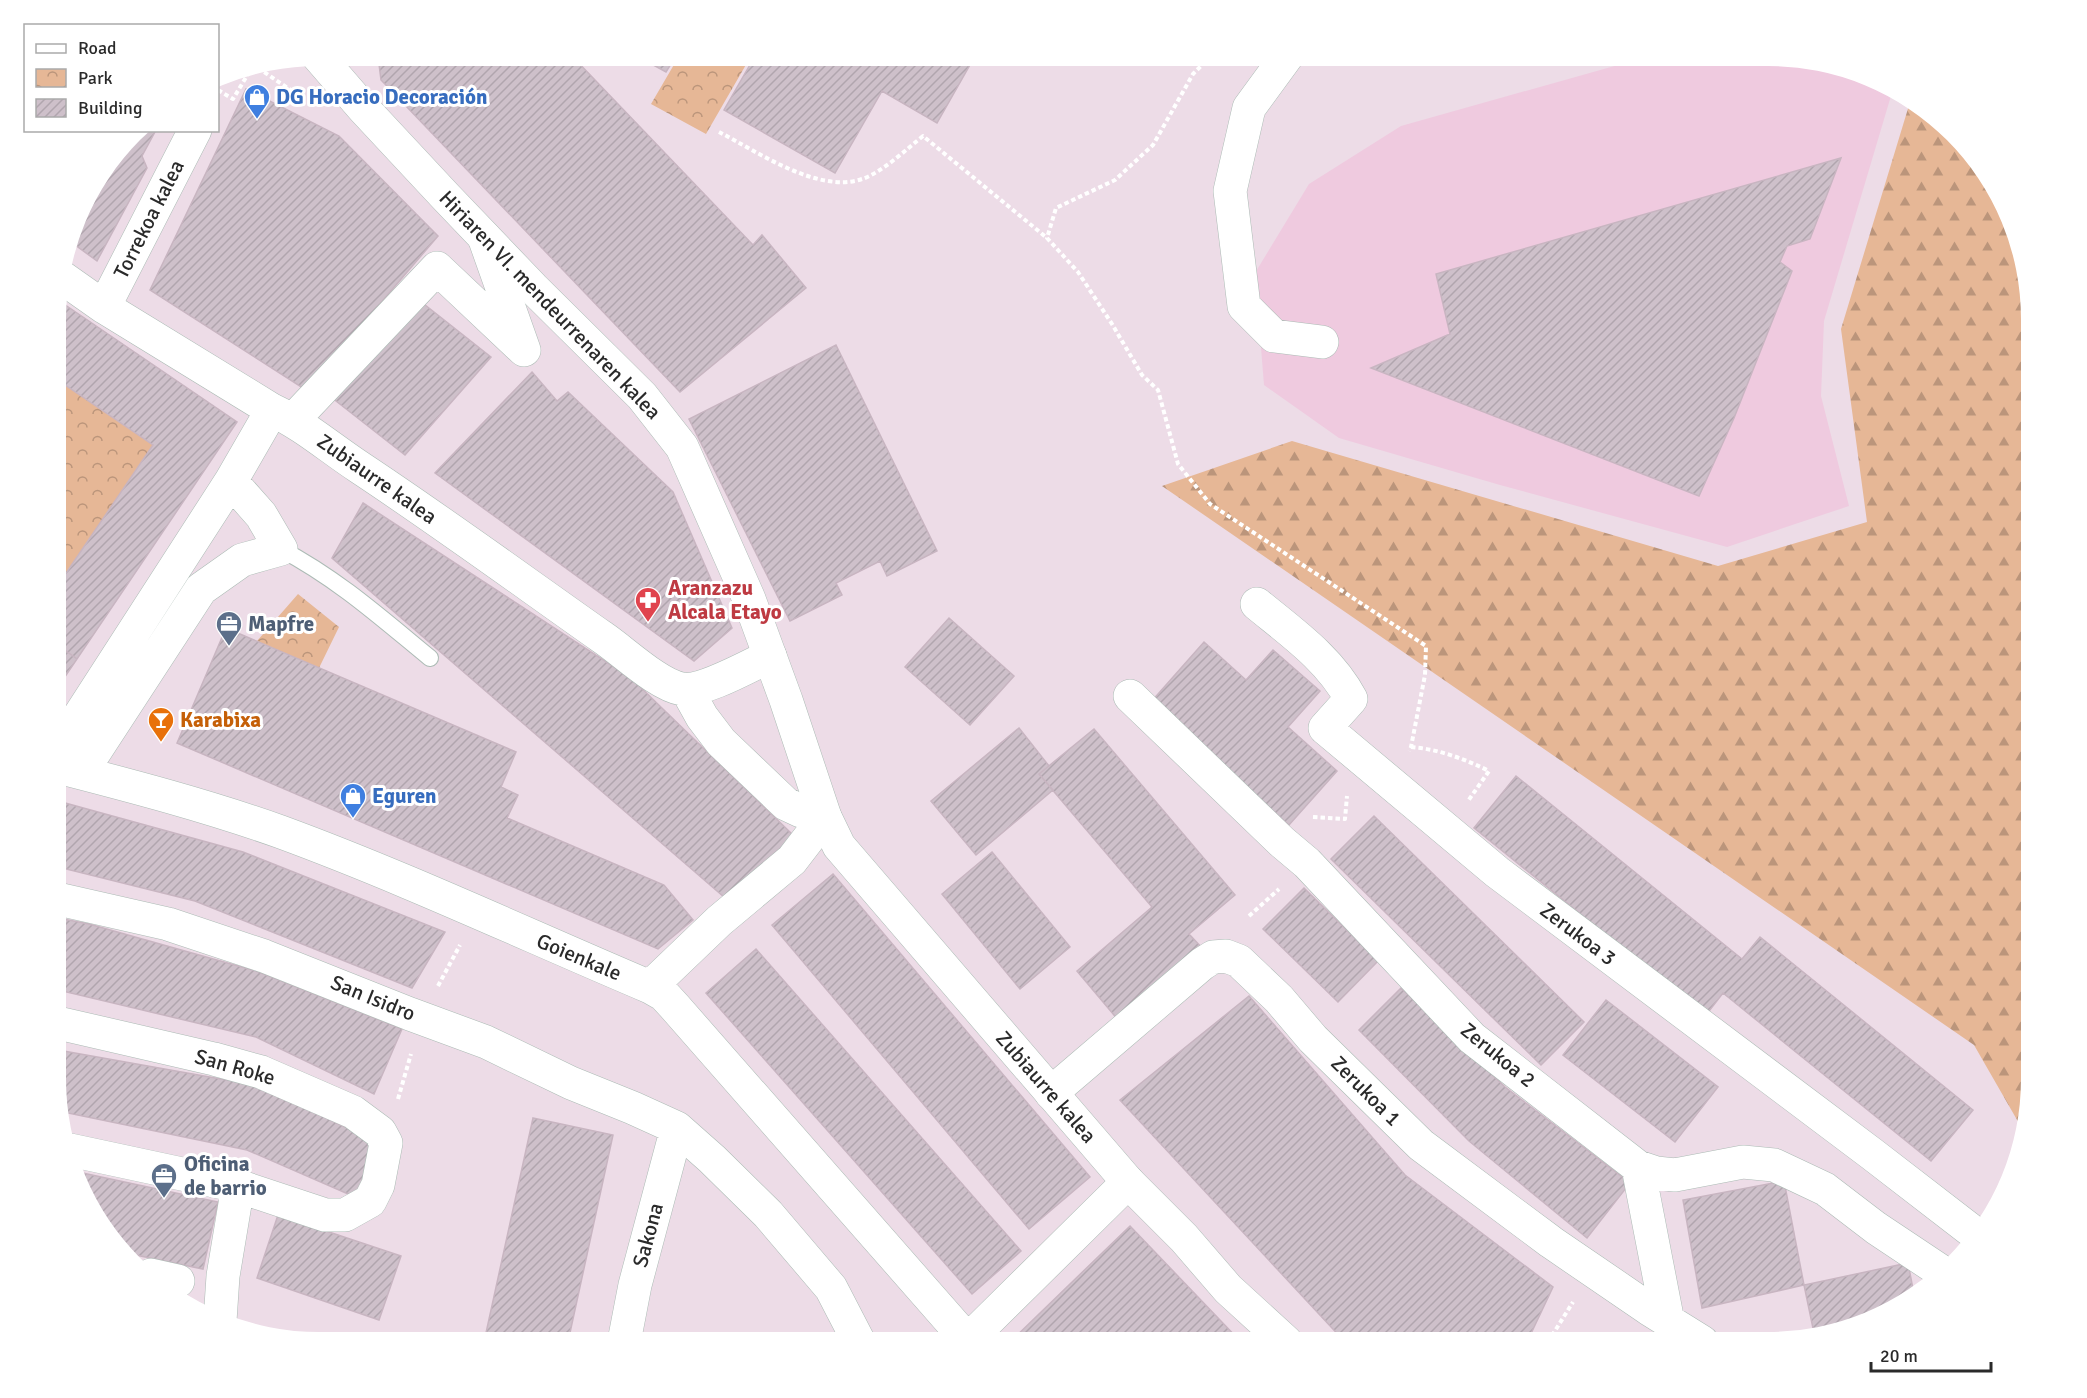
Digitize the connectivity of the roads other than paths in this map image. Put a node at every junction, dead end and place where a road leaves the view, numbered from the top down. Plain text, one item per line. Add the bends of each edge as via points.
1 (327, 66) edge
2 (1280, 66) edge
3 (194, 132) edge
4 (484, 237) junction
5 (69, 282) edge
6 (104, 307) junction
7 (1322, 342) dead end
8 (283, 415) junction
9 (231, 481) junction
10 (281, 549) junction
11 (1257, 604) dead end
12 (770, 656) junction
13 (430, 658) dead end
14 (687, 690) junction
15 (1130, 696) dead end
16 (66, 737) edge
17 (70, 770) edge
18 (825, 817) junction
19 (66, 901) edge
20 (650, 987) junction
21 (66, 1025) edge
22 (1051, 1093) junction
23 (677, 1128) junction
24 (77, 1151) edge
25 (1638, 1167) junction
26 (1128, 1182) junction
27 (238, 1186) junction
28 (1971, 1230) edge
29 (1936, 1268) edge
30 (221, 1312) edge
31 (1658, 1316) junction
32 (626, 1332) edge
33 (854, 1332) edge
34 (959, 1332) edge
35 (977, 1332) edge
36 (1275, 1332) edge
37 (1685, 1332) edge

1 - 4 street, Hiriaren VI. mendeurrenaren kalea
2 - 7 street via 1249,108 1230,191 1244,306 1274,336
3 - 6 street, Torrekoa kalea
4 - 8 street via 524,350 437,268
4 - 12 street, Hiriaren VI. mendeurrenaren kalea via 642,396 682,447
5 - 6 street, Zubiaurre kalea
6 - 8 street, Zubiaurre kalea
8 - 9 street
8 - 14 street, Zubiaurre kalea via 662,681
9 - 10 street via 261,515
9 - 16 street
10 - 13 lane via 357,596
10 - 17 street via 242,560 201,589
11 - 28 street, Zerukoa 3 via 1304,642 1342,682 1351,699 1325,728 1505,879
12 - 14 street via 700,688
12 - 18 street, Hiriaren VI. mendeurrenaren kalea
14 - 18 street via 721,742 786,804
15 - 25 street, Zerukoa 2 via 1307,863 1472,1038
17 - 20 street, Goienkale via 279,831
18 - 20 street via 792,860 719,921
18 - 22 street, Zubiaurre kalea via 839,846
19 - 23 street, San Isidro via 168,924 243,948 486,1042
20 - 34 street, Goienkale via 675,1007
21 - 27 street, San Roke via 214,1059 285,1081 353,1112 380,1132 386,1143 378,1185 370,1201 345,1215 325,1215
22 - 26 street, Zubiaurre kalea
22 - 31 street, Zerukoa 1 via 1202,964 1213,957 1226,956 1239,961 1256,976 1313,1039 1421,1145
23 - 32 street, Sakona
23 - 33 street, San Isidro via 768,1214 831,1288
24 - 27 street
25 - 29 street, Zerukoa 2 via 1675,1175 1743,1162 1774,1165 1825,1189
25 - 31 street
26 - 35 street
26 - 36 street, Zubiaurre kalea via 1228,1289
27 - 30 street
31 - 37 street, Zerukoa 1

